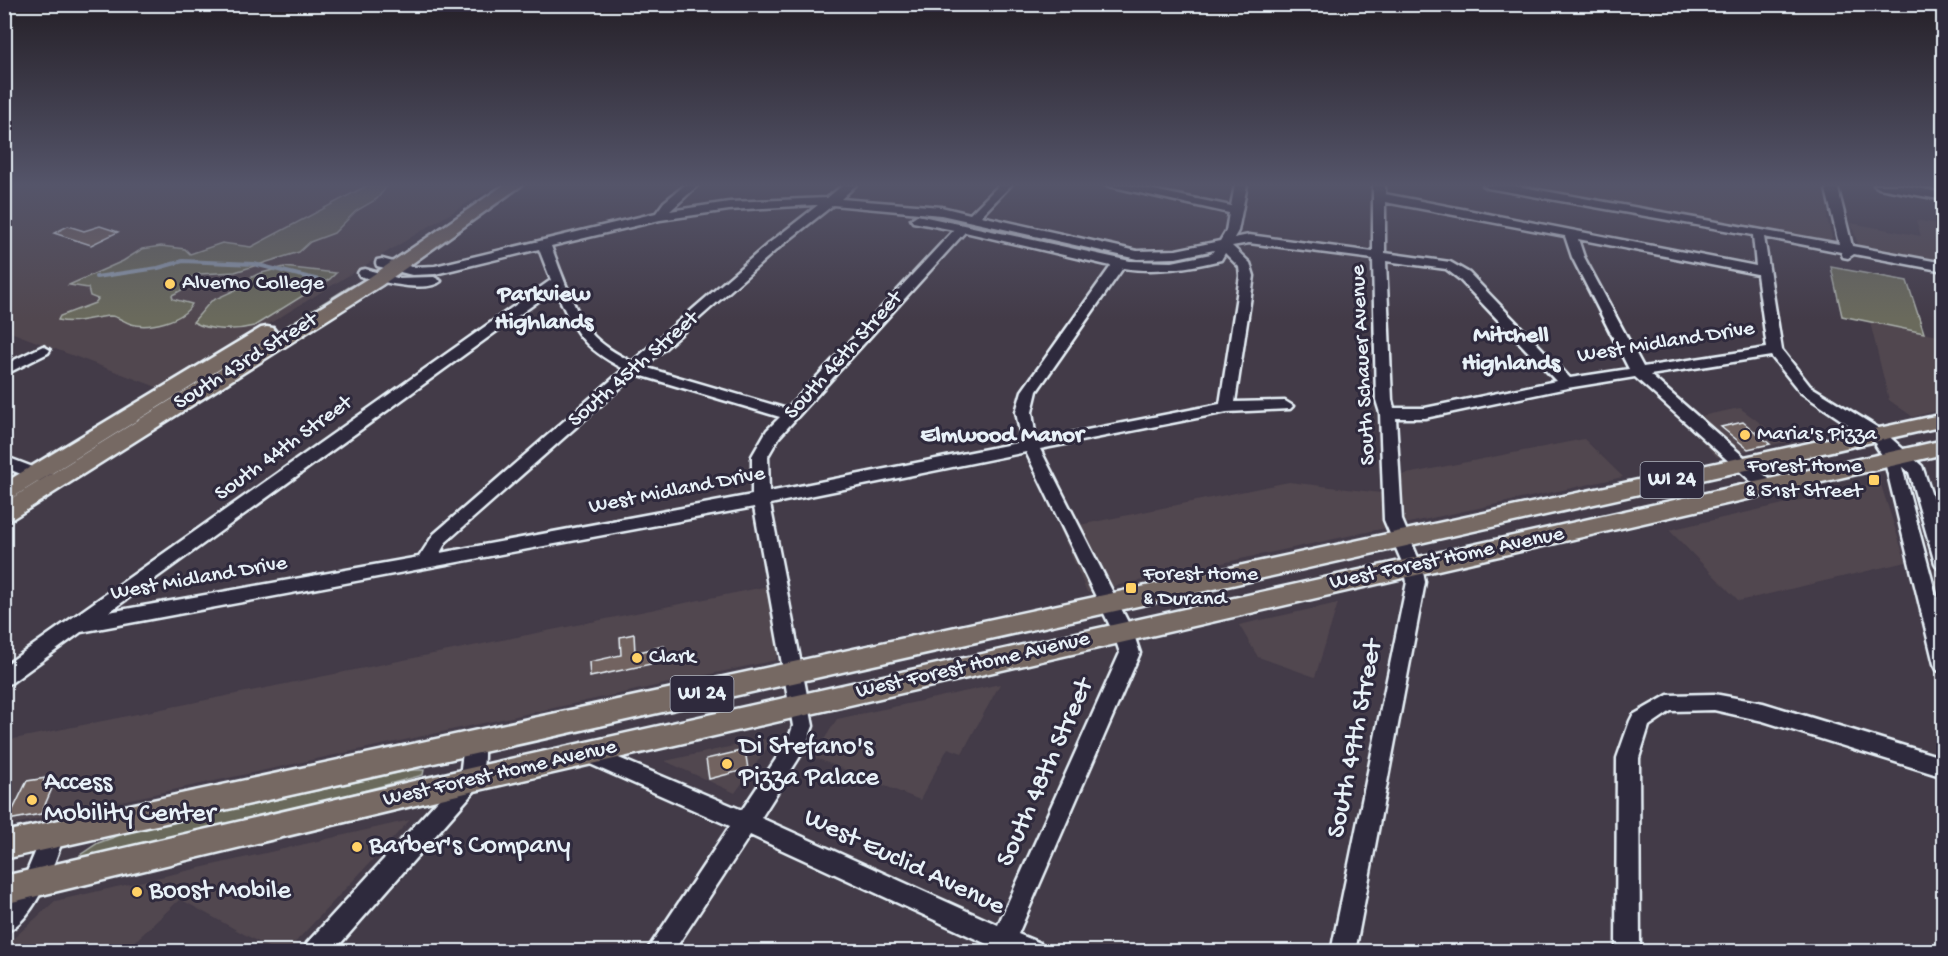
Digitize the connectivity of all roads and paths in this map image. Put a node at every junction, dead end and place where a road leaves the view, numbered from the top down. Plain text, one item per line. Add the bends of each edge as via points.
1 (442, 230) edge
2 (445, 230) edge
3 (613, 230) edge
4 (647, 230) edge
5 (794, 230) edge
6 (962, 230) edge
7 (992, 230) edge
8 (1003, 230) edge
9 (1232, 230) edge
10 (1379, 230) edge
11 (1551, 230) edge
12 (1728, 230) edge
13 (1734, 230) edge
14 (1842, 230) edge
15 (1570, 234) junction
16 (1758, 236) junction
17 (1224, 244) junction
18 (545, 249) junction
19 (1847, 252) junction
20 (1379, 255) junction
21 (1118, 265) junction
22 (1944, 267) edge
23 (381, 270) junction
24 (1764, 271) junction
25 (1944, 273) edge
26 (558, 281) junction
27 (43, 350) dead end
28 (1775, 351) junction
29 (636, 369) junction
30 (4, 371) edge
31 (1638, 372) junction
32 (1567, 383) junction
33 (1285, 406) dead end
34 (1227, 407) junction
35 (1388, 413) junction
36 (790, 415) junction
37 (1944, 420) edge
38 (1877, 435) junction
39 (1031, 447) junction
40 (1944, 447) edge
41 (1897, 457) junction
42 (4, 461) edge
43 (1741, 464) junction
44 (45, 478) junction
45 (1769, 488) junction
46 (4, 494) edge
47 (761, 500) junction
48 (4, 514) edge
49 (1400, 540) junction
50 (425, 562) junction
51 (1944, 563) edge
52 (1413, 567) junction
53 (1116, 618) junction
54 (78, 625) junction
55 (1944, 664) edge
56 (4, 677) edge
57 (796, 690) junction
58 (474, 744) junction
59 (588, 754) junction
60 (1944, 768) edge
61 (470, 780) junction
62 (746, 822) junction
63 (53, 836) junction
64 (4, 846) edge
65 (35, 884) junction
66 (4, 890) edge
67 (4, 921) edge
68 (1001, 945) edge
69 (316, 951) edge
70 (658, 951) edge
71 (1031, 951) edge
72 (1343, 951) edge
73 (1628, 951) edge

1 - 23 main road, South 43rd Street
2 - 23 main road, South 43rd Street
3 - 18 street
4 - 18 street
5 - 29 street, South 45th Street
6 - 36 street, South 46th Street
7 - 21 street
8 - 17 street via 1137,255 1176,254
9 - 17 street
10 - 20 street, South Schauer Avenue
11 - 15 street
12 - 16 street
13 - 19 street
14 - 19 street
15 - 24 street
15 - 31 street
16 - 19 street
16 - 24 street
17 - 20 street via 1250,239
17 - 21 street via 1216,257 1198,263 1154,268
17 - 34 street via 1245,266 1247,276
18 - 23 street via 421,272
18 - 23 street via 436,280 408,282
18 - 26 street
19 - 22 street
19 - 25 street
20 - 32 street via 1450,266
20 - 35 street, South Schauer Avenue via 1384,400
21 - 39 street, South 48th Street via 1027,398 1023,419
23 - 44 main road, South 43rd Street
24 - 28 street
26 - 29 street via 583,333 602,351
26 - 54 street, South 44th Street
27 - 30 street
28 - 31 street, West Midland Drive
28 - 38 street via 1805,389
29 - 36 street
29 - 50 street, South 45th Street via 440,538
31 - 32 street, West Midland Drive
31 - 43 street
32 - 35 street, West Midland Drive via 1425,413
33 - 34 street, West Midland Drive
34 - 39 street, West Midland Drive
35 - 49 street, South Schauer Avenue via 1393,520
36 - 47 street, South 46th Street via 760,456
37 - 38 main road, West Forest Home Avenue / WI 24
38 - 41 street
38 - 43 main road, West Forest Home Avenue / WI 24
39 - 47 street, West Midland Drive
39 - 53 street, South 48th Street
40 - 41 main road, West Forest Home Avenue / WI 24
41 - 45 main road, West Forest Home Avenue / WI 24
41 - 51 street via 1917,470
41 - 55 street
42 - 44 street
43 - 45 street
43 - 49 main road, West Forest Home Avenue / WI 24
44 - 46 main road, South 43rd Street
44 - 48 main road, South 43rd Street
45 - 52 main road, West Forest Home Avenue / WI 24
47 - 50 street, West Midland Drive
47 - 57 street, South 46th Street
49 - 52 street, South 49th Street
49 - 53 main road, West Forest Home Avenue / WI 24
50 - 54 street, West Midland Drive
52 - 53 main road, West Forest Home Avenue / WI 24
52 - 72 street, South 49th Street via 1416,582
53 - 57 main road, West Forest Home Avenue / WI 24
53 - 68 street, South 48th Street via 1130,653
54 - 56 street, South 44th Street
57 - 58 main road, West Forest Home Avenue / WI 24
57 - 59 main road, West Forest Home Avenue / WI 24
57 - 62 street, South 46th Street via 804,726 797,744
58 - 61 street
58 - 63 main road, West Forest Home Avenue / WI 24
59 - 61 main road, West Forest Home Avenue / WI 24
59 - 62 street, West Euclid Avenue
60 - 73 street via 1763,712 1714,702 1668,703 1640,721 1628,758
61 - 65 main road, West Forest Home Avenue / WI 24
61 - 69 street
62 - 68 street, West Euclid Avenue
62 - 70 street, South 46th Street
63 - 64 main road, West Forest Home Avenue / WI 24
63 - 65 street
65 - 66 main road, West Forest Home Avenue / WI 24
65 - 67 street
68 - 71 street, West Euclid Avenue

